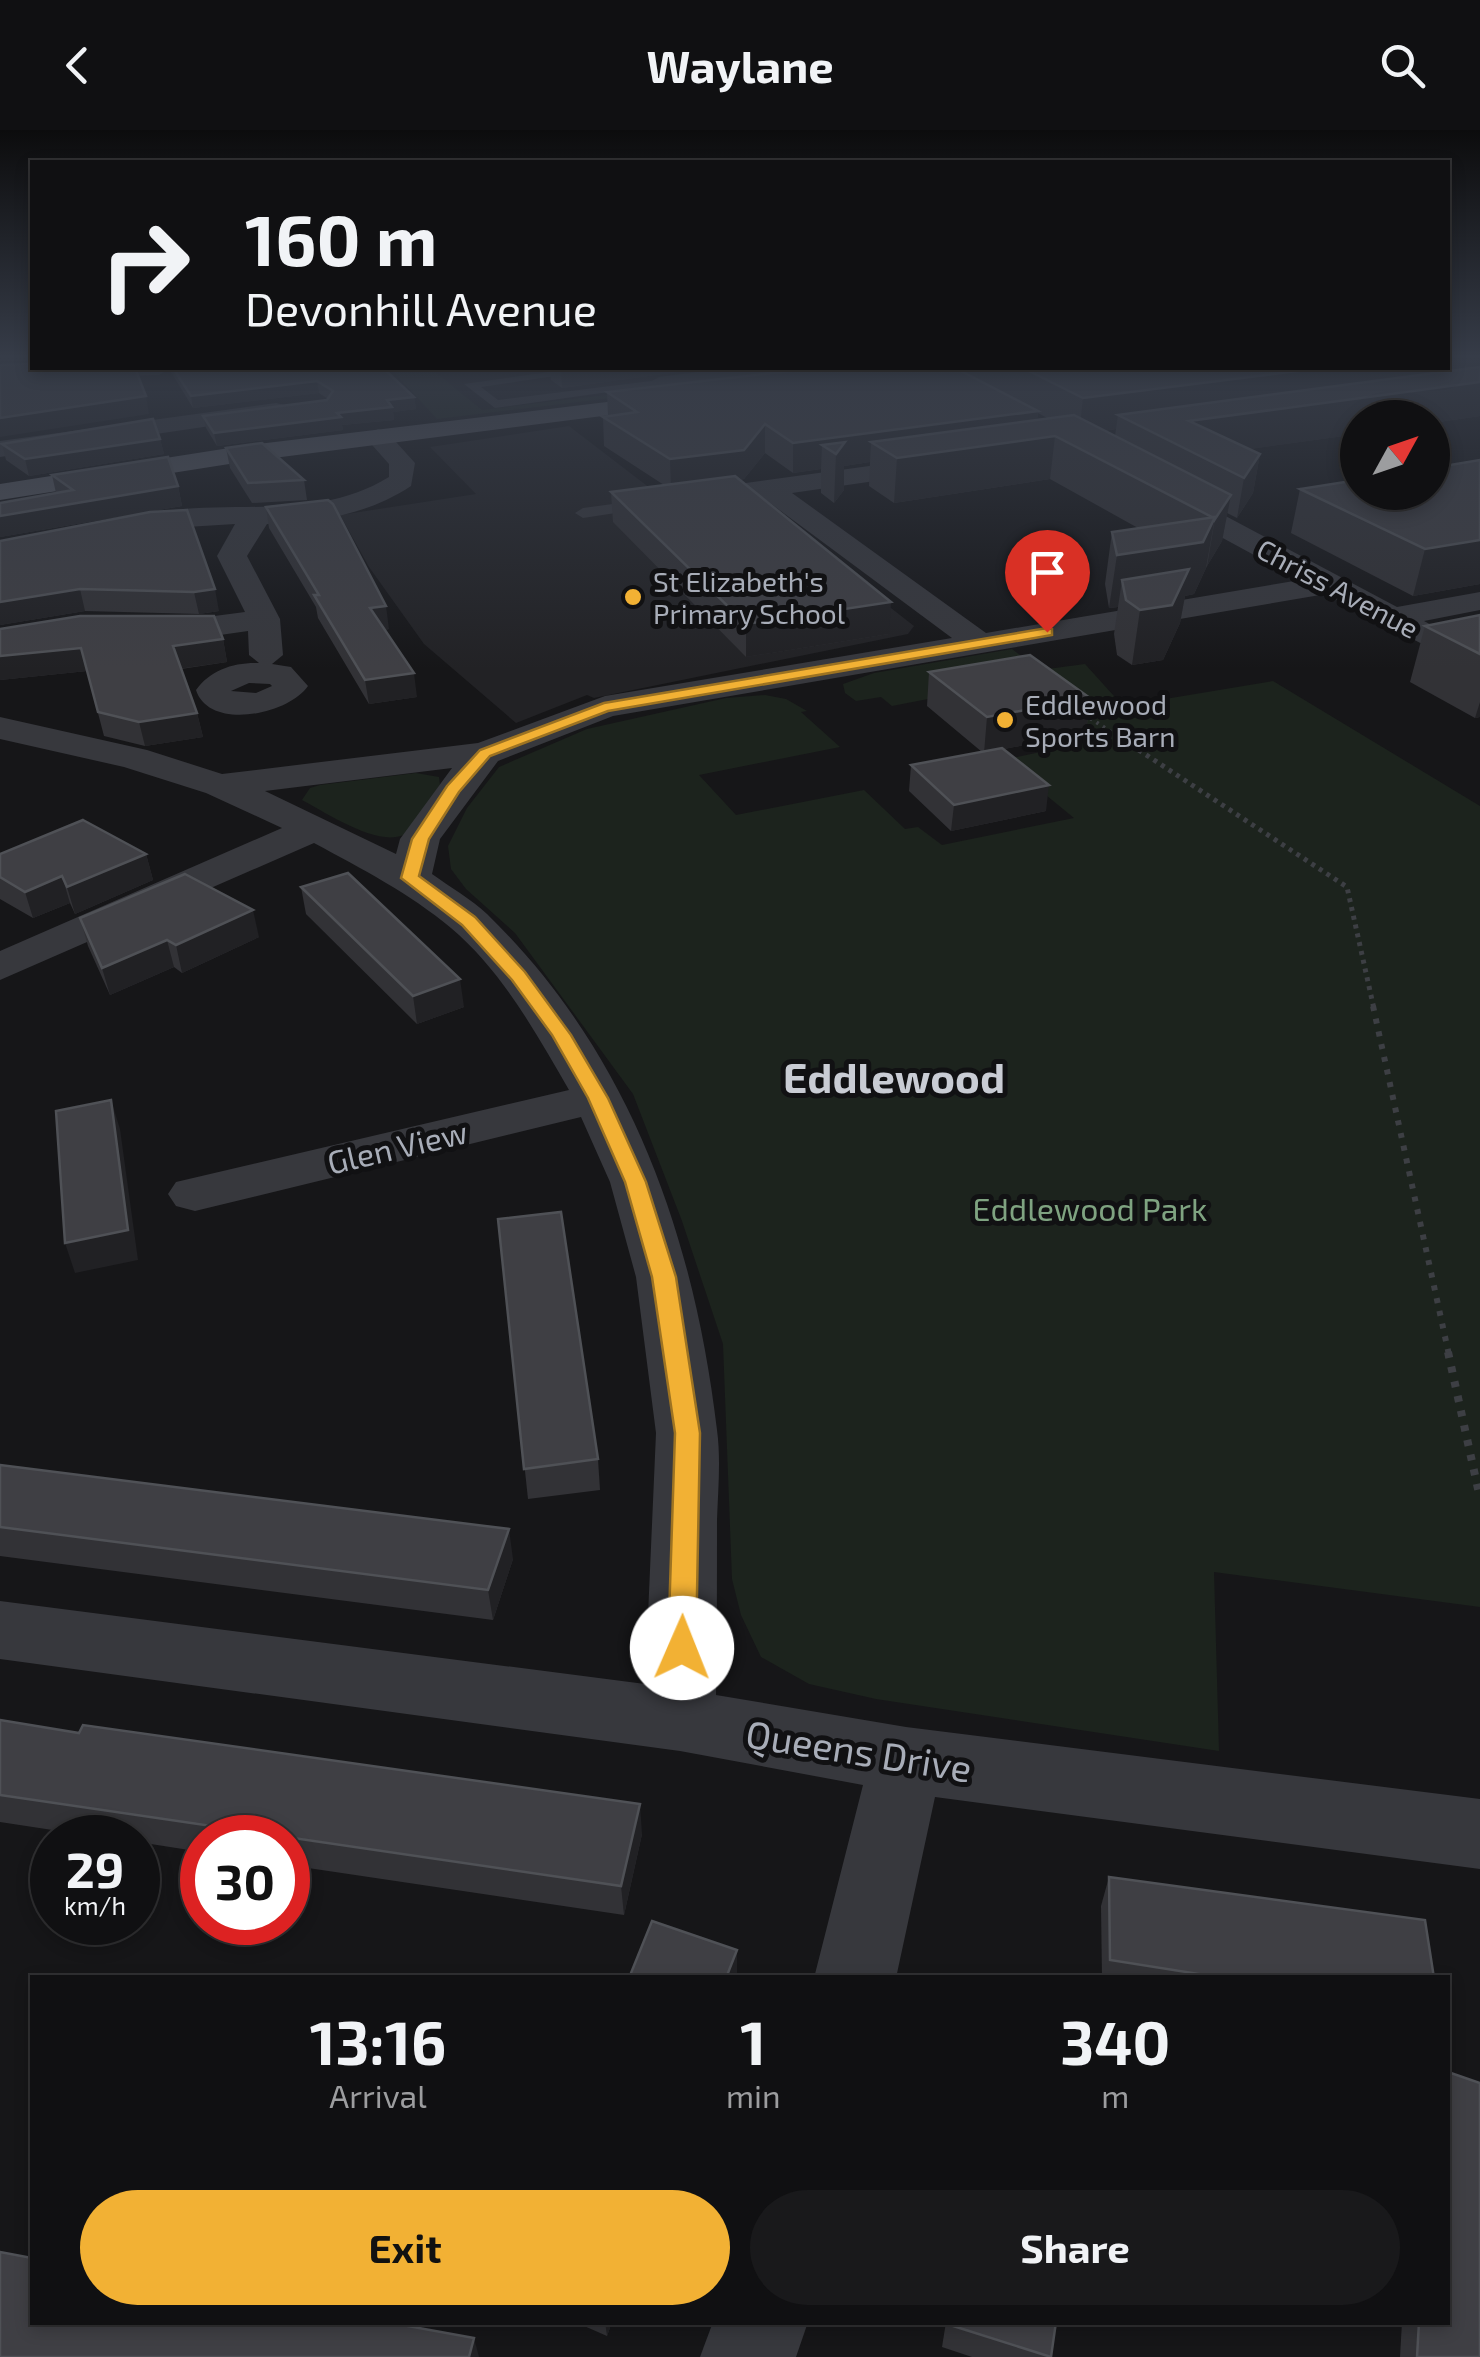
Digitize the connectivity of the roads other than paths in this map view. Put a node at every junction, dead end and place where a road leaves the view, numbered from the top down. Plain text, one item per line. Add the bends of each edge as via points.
1 (198, 461) edge
2 (400, 461) edge
3 (959, 462) edge
4 (1142, 482) edge
5 (768, 488) junction
6 (0, 492) edge
7 (672, 501) joint
8 (583, 513) dead end
9 (259, 516) junction
10 (0, 550) edge
11 (1331, 584) junction
12 (1480, 601) edge
13 (1392, 616) junction
14 (264, 619) junction
15 (0, 639) edge
16 (980, 644) junction
17 (1480, 664) edge
18 (263, 672) dead end
19 (0, 728) edge
20 (485, 753) junction
21 (220, 785) junction
22 (315, 828) junction
23 (410, 878) junction
24 (0, 968) edge
25 (598, 1098) junction
26 (195, 1194) dead end
27 (0, 1630) edge
28 (680, 1720) junction
29 (906, 1760) junction
30 (1480, 1834) edge
31 (856, 1975) edge
32 (760, 2325) edge
33 (748, 2357) edge

1 - 6 main road
2 - 9 street via 402,480 390,490 328,509
3 - 5 street
4 - 11 street, Chriss Avenue
5 - 7 street
5 - 16 street
7 - 8 lane
9 - 10 street via 174,518
9 - 14 street via 232,556
11 - 13 street, Chriss Avenue
11 - 16 street
12 - 13 street
13 - 17 street, Chriss Avenue
14 - 15 street via 199,628 85,626
14 - 18 street
16 - 20 street via 604,707
19 - 21 street
20 - 21 street
20 - 23 street via 420,839
21 - 22 street
22 - 23 street
22 - 24 street
23 - 25 street via 469,921 519,976
25 - 26 street, Glen View
25 - 28 street via 636,1182 664,1277 688,1433
27 - 28 street, Queens Drive
28 - 29 street, Queens Drive
29 - 30 street, Queens Drive
29 - 31 street
32 - 33 street

